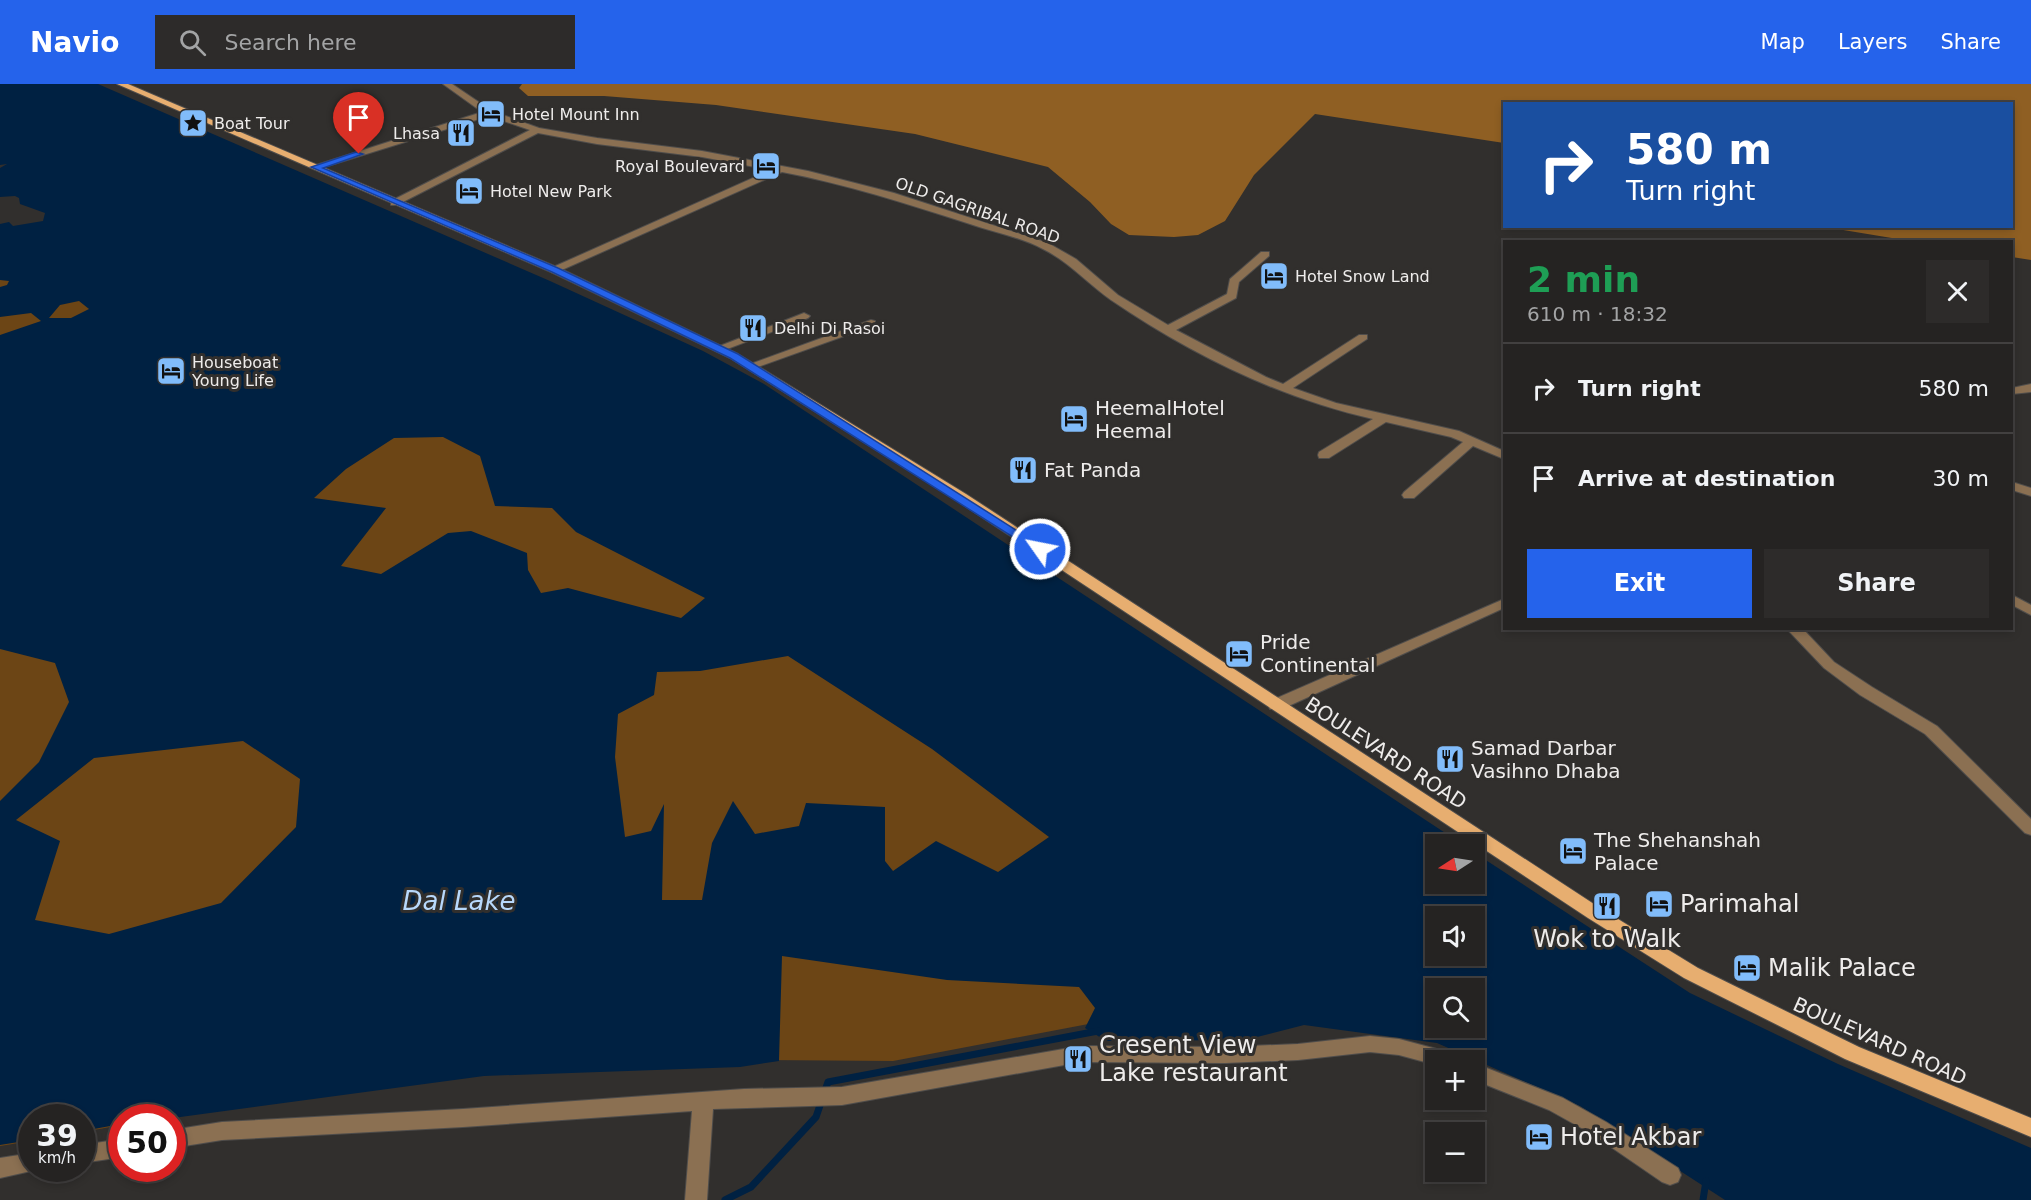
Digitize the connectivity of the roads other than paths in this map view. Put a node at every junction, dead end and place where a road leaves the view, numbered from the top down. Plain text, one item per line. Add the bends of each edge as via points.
1 (121, 84) edge
2 (447, 84) edge
3 (489, 113) junction
4 (537, 130) junction
5 (315, 167) junction
6 (781, 169) junction
7 (393, 202) junction
8 (1265, 254) dead end
9 (555, 270) junction
10 (804, 316) dead end
11 (871, 323) dead end
12 (1168, 330) junction
13 (1363, 338) dead end
14 (718, 349) junction
15 (751, 366) junction
16 (1283, 388) junction
17 (2031, 388) edge
18 (2013, 391) edge
19 (1385, 417) junction
20 (1472, 441) junction
21 (1503, 454) edge
22 (1324, 455) dead end
23 (2013, 486) edge
24 (2031, 492) edge
25 (1409, 495) dead end
26 (2013, 600) edge
27 (1503, 603) edge
28 (2031, 611) edge
29 (1796, 630) edge
30 (1276, 705) junction
31 (2031, 829) edge
32 (1425, 1054) edge
33 (1485, 1075) edge
34 (703, 1101) junction
35 (2031, 1128) edge
36 (186, 1137) edge
37 (18, 1165) edge
38 (0, 1168) edge
39 (1670, 1175) dead end
40 (696, 1200) edge

1 - 5 main road, BOULEVARD ROAD
2 - 3 street, OLD GAGRIBAL ROAD
3 - 4 street, OLD GAGRIBAL ROAD
3 - 5 street
4 - 6 street, OLD GAGRIBAL ROAD
4 - 7 street
5 - 7 main road, BOULEVARD ROAD
6 - 9 street
6 - 12 street, OLD GAGRIBAL ROAD via 891,195 1044,245 1072,261 1114,297
7 - 9 main road, BOULEVARD ROAD
8 - 12 street via 1234,281 1233,296
9 - 14 main road, BOULEVARD ROAD
10 - 14 street
11 - 15 street
12 - 16 street, OLD GAGRIBAL ROAD
13 - 16 street
14 - 15 main road, BOULEVARD ROAD
15 - 30 main road, BOULEVARD ROAD via 961,497
16 - 19 street, OLD GAGRIBAL ROAD via 1332,406
17 - 18 street
19 - 20 street, OLD GAGRIBAL ROAD
19 - 22 street
20 - 21 street, OLD GAGRIBAL ROAD
20 - 25 street
23 - 24 street
26 - 28 street
27 - 30 street
29 - 31 street via 1829,665 1931,730
30 - 35 main road, BOULEVARD ROAD via 1691,973 1852,1053
32 - 34 street via 1371,1044 1225,1055 1081,1054 842,1095
33 - 39 street via 1556,1104
34 - 36 street via 222,1131
34 - 40 street
37 - 38 street

